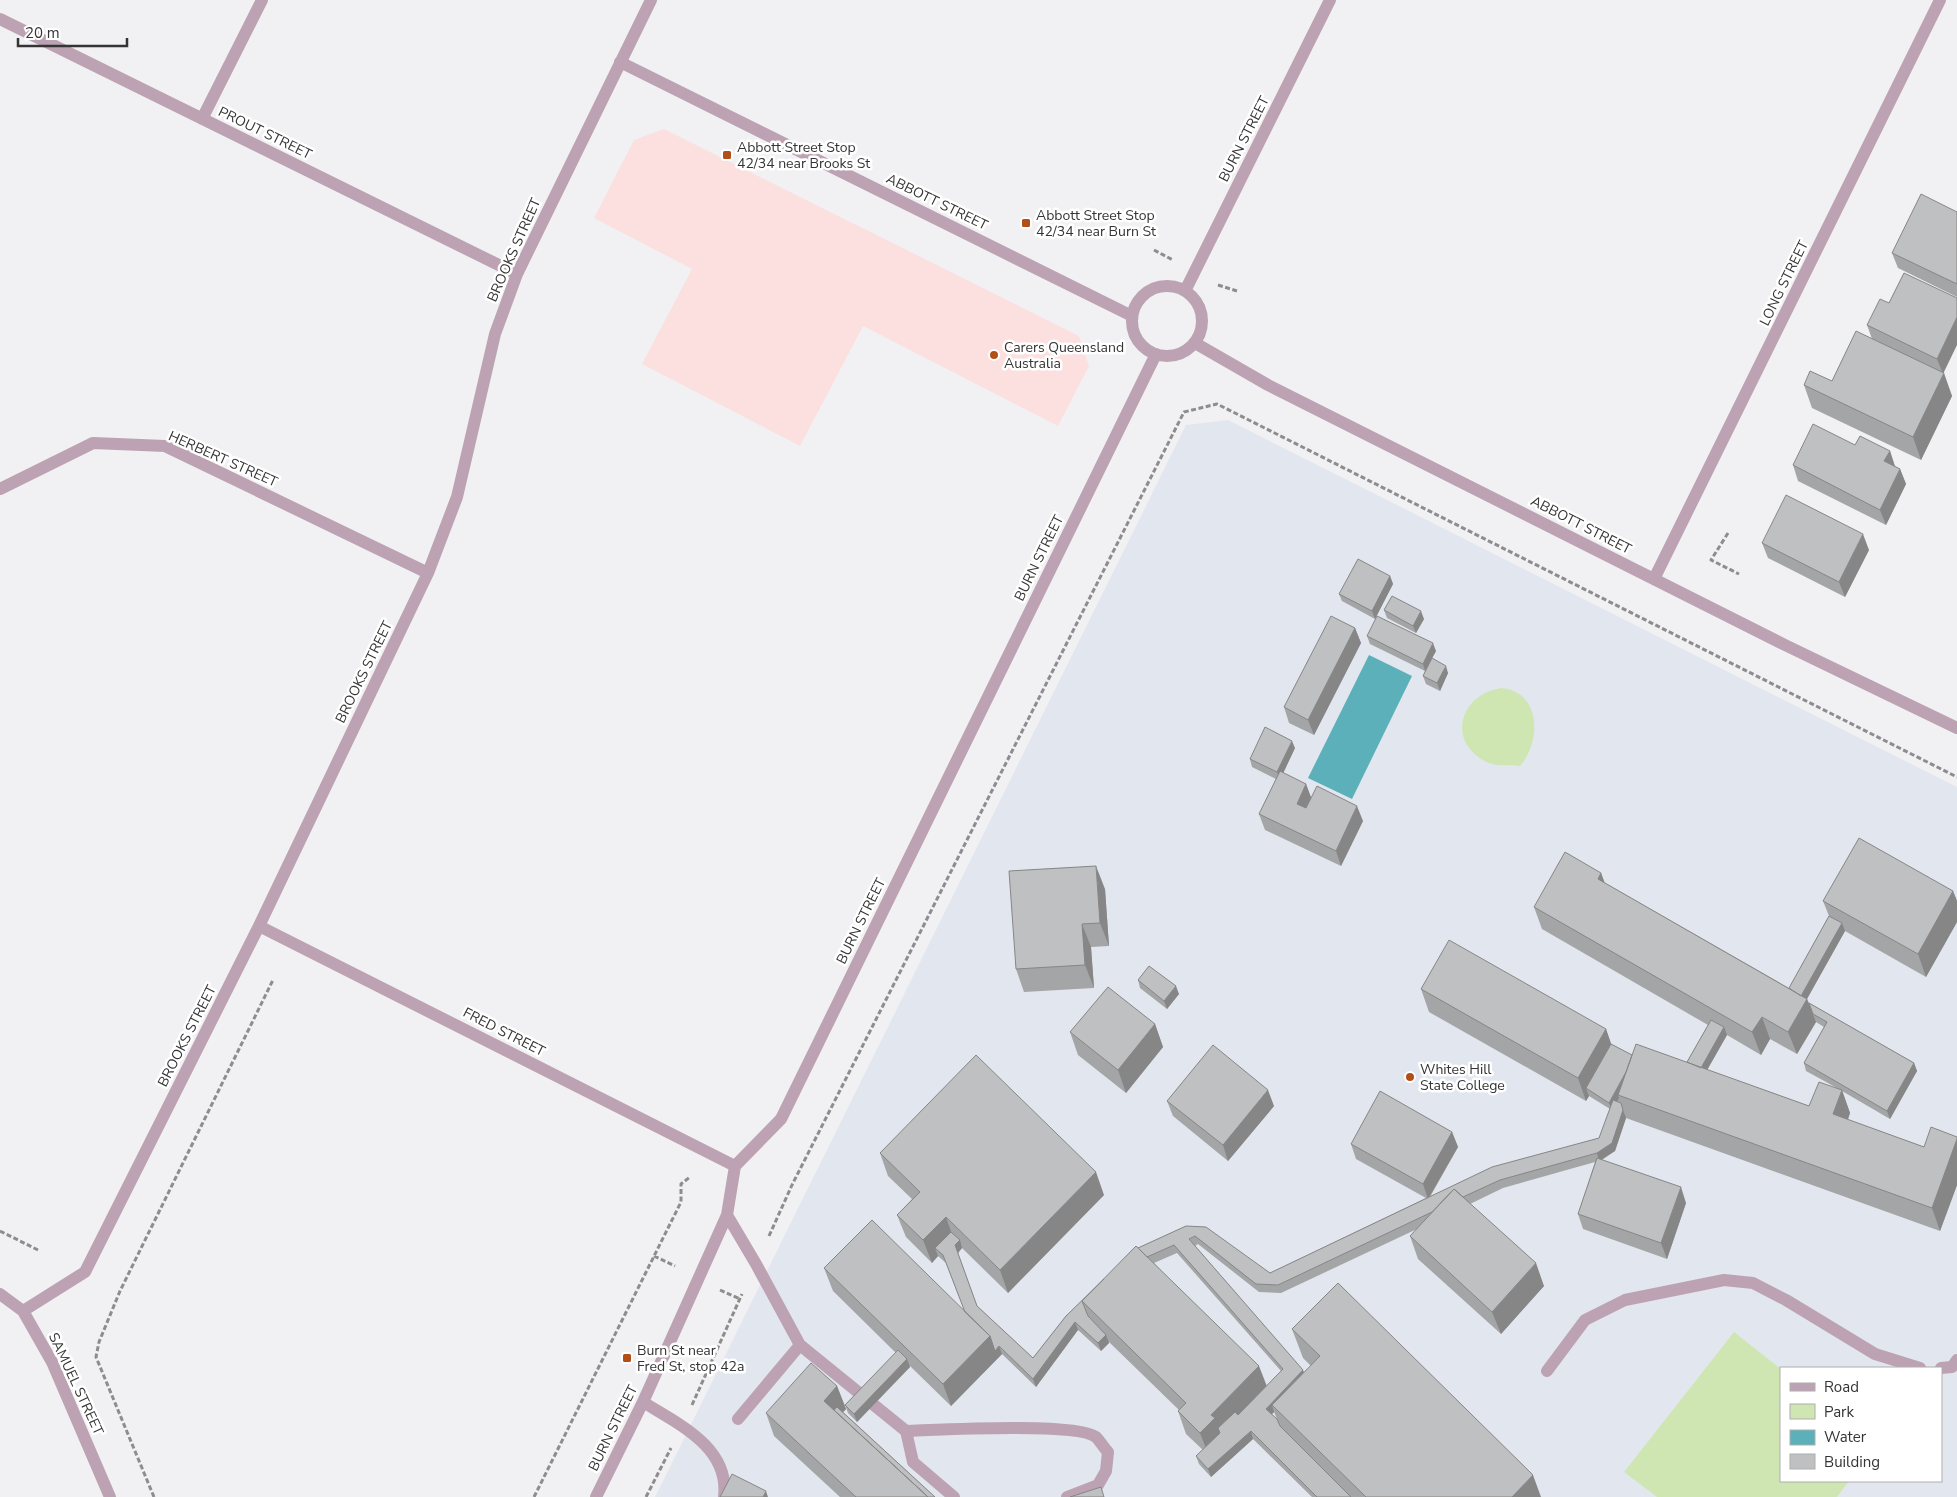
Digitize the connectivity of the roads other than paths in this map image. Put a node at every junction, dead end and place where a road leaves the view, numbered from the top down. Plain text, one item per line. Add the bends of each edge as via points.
1 (262, 0) edge
2 (651, 0) edge
3 (1330, 0) edge
4 (1940, 0) edge
5 (0, 19) edge
6 (620, 62) junction
7 (202, 119) junction
8 (516, 274) junction
9 (1184, 291) junction
10 (1132, 316) junction
11 (1195, 343) junction
12 (1156, 354) junction
13 (0, 490) edge
14 (428, 573) junction
15 (1654, 579) junction
16 (1957, 728) edge
17 (259, 926) junction
18 (736, 1166) junction
19 (727, 1215) junction
20 (0, 1294) edge
21 (23, 1311) junction
22 (800, 1345) junction
23 (1957, 1360) edge
24 (1917, 1367) edge
25 (1942, 1368) edge
26 (1548, 1371) dead end
27 (643, 1402) junction
28 (738, 1419) dead end
29 (906, 1431) junction
30 (110, 1497) edge
31 (596, 1497) edge
32 (724, 1497) edge
33 (954, 1497) edge
34 (1067, 1497) edge

1 - 7 street
2 - 6 street, BROOKS STREET
3 - 9 street, BURN STREET
4 - 15 street, LONG STREET
5 - 7 street, PROUT STREET
6 - 8 street, BROOKS STREET
6 - 10 street, ABBOTT STREET
7 - 8 street, PROUT STREET
8 - 14 street, BROOKS STREET via 495,334 457,497
9 - 10 street via 1174,287 1152,290 1139,301
9 - 11 street via 1194,298 1200,309 1202,321
10 - 12 street via 1137,339
11 - 12 street via 1177,355
11 - 15 street, ABBOTT STREET via 1268,385
12 - 18 street, BURN STREET via 781,1119
13 - 14 street, HERBERT STREET via 93,443 165,446
14 - 17 street, BROOKS STREET
15 - 16 street, ABBOTT STREET
17 - 18 street, FRED STREET
17 - 21 street, BROOKS STREET via 85,1272
18 - 19 street, BURN STREET
19 - 22 street
19 - 27 street, BURN STREET
20 - 21 street, SAMUEL STREET
21 - 30 street, SAMUEL STREET via 52,1362
22 - 28 street
22 - 29 street
23 - 25 street via 1952,1367
24 - 26 street via 1875,1354 1753,1283 1724,1280 1625,1300 1584,1320
27 - 31 street, BURN STREET
27 - 32 street via 698,1436 715,1456 724,1474
29 - 33 street via 913,1462
29 - 34 street via 1033,1429 1077,1431 1095,1437 1108,1452 1106,1471 1098,1485

